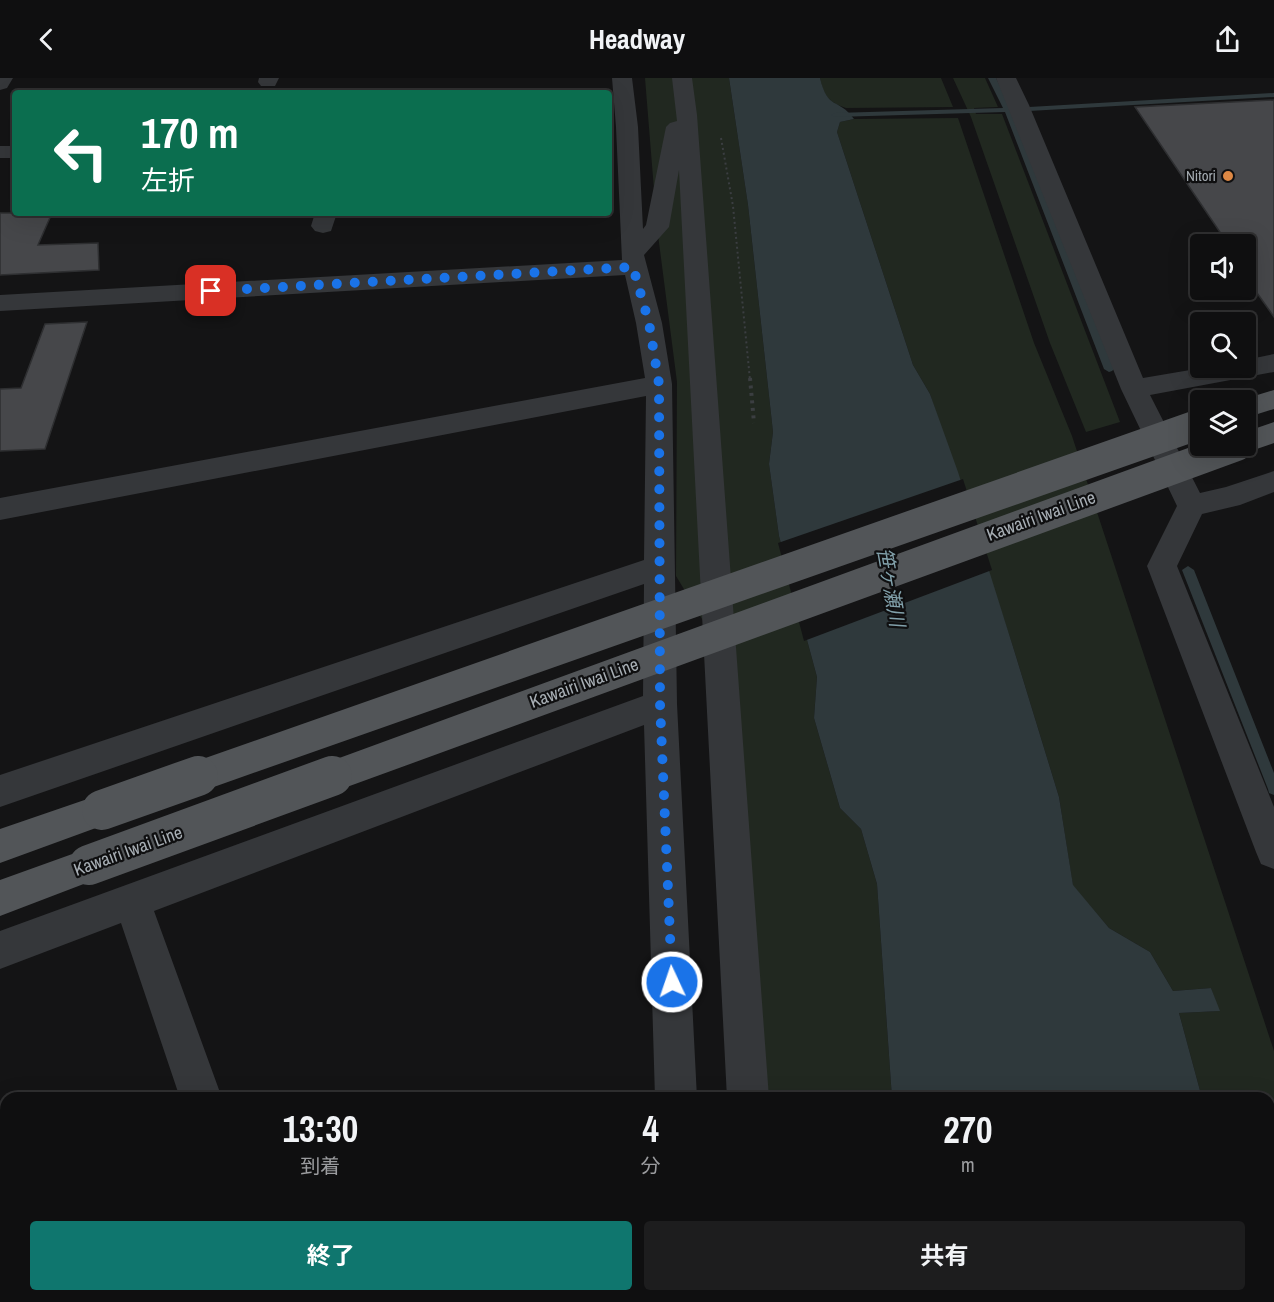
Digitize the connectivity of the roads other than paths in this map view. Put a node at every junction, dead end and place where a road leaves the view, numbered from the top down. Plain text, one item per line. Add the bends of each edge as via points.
1 (3, 78) edge
2 (622, 78) edge
3 (682, 78) edge
4 (1006, 78) edge
5 (0, 84) edge
6 (687, 115) junction
7 (618, 128) edge
8 (633, 261) junction
9 (0, 303) edge
10 (1274, 363) edge
11 (659, 384) junction
12 (1134, 389) junction
13 (1274, 399) edge
14 (1256, 405) edge
15 (1190, 428) edge
16 (1274, 432) edge
17 (1256, 439) edge
18 (1210, 456) edge
19 (1274, 482) edge
20 (1192, 506) junction
21 (0, 509) edge
22 (658, 567) junction
23 (660, 704) junction
24 (0, 791) edge
25 (0, 846) edge
26 (1274, 852) edge
27 (0, 898) edge
28 (132, 901) junction
29 (0, 950) edge
30 (199, 1092) edge
31 (676, 1092) edge
32 (748, 1092) edge

1 - 5 street
2 - 7 street
3 - 6 street
4 - 12 street
6 - 8 street via 677,126 657,227
6 - 32 street
7 - 8 street
8 - 9 street
8 - 11 street
10 - 12 street
11 - 21 street
11 - 22 street
12 - 20 street
13 - 14 main road
15 - 25 main road, Kawairi Iwai Line, bridge
16 - 17 main road
18 - 27 main road, Kawairi Iwai Line, bridge
19 - 20 street
20 - 26 street via 1162,566
22 - 23 street
22 - 24 street
23 - 28 street
23 - 31 street
28 - 29 street
28 - 30 street

